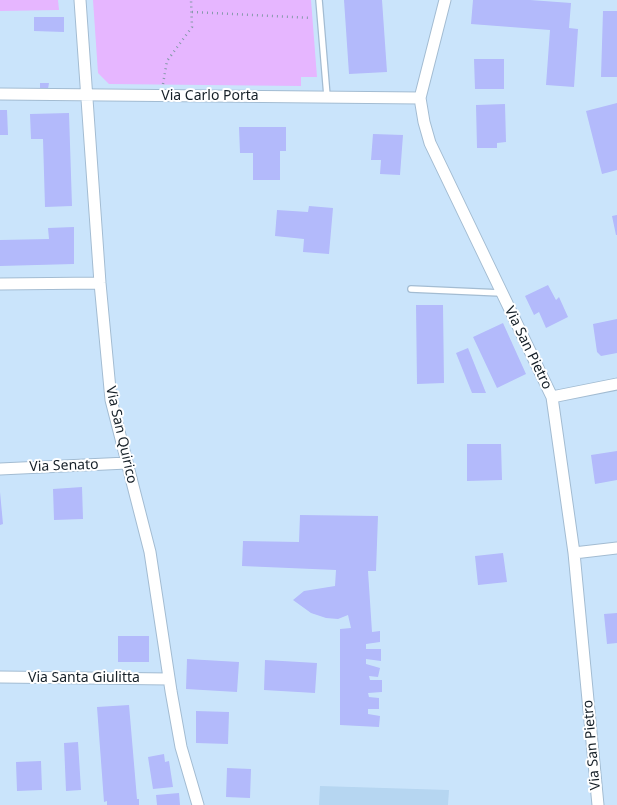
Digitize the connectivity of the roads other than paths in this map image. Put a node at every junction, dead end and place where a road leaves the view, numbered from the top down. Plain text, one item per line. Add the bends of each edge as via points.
1 (80, 0) edge
2 (319, 0) edge
3 (445, 0) edge
4 (0, 94) edge
5 (86, 95) junction
6 (327, 96) junction
7 (420, 98) junction
8 (100, 283) junction
9 (0, 284) edge
10 (411, 289) dead end
11 (501, 293) junction
12 (617, 384) edge
13 (552, 398) junction
14 (127, 463) junction
15 (0, 469) edge
16 (617, 548) edge
17 (574, 553) junction
18 (0, 677) edge
19 (169, 679) junction
20 (198, 805) edge
21 (598, 805) edge

1 - 5 street, Via San Quirico
2 - 6 lane
3 - 7 street, Via San Pietro
4 - 5 street, Via Carlo Porta
5 - 6 street, Via Carlo Porta
5 - 8 street, Via San Quirico
6 - 7 street, Via Carlo Porta
7 - 11 street, Via San Pietro via 430,143
8 - 9 street
8 - 14 street, Via San Quirico via 110,394
10 - 11 lane
11 - 13 street, Via San Pietro
12 - 13 street
13 - 17 street, Via San Pietro
14 - 15 street, Via Senato
14 - 19 street, Via San Quirico via 150,552
16 - 17 street
17 - 21 street, Via San Pietro
18 - 19 street, Via Santa Giulitta
19 - 20 street, Via San Quirico via 181,747

